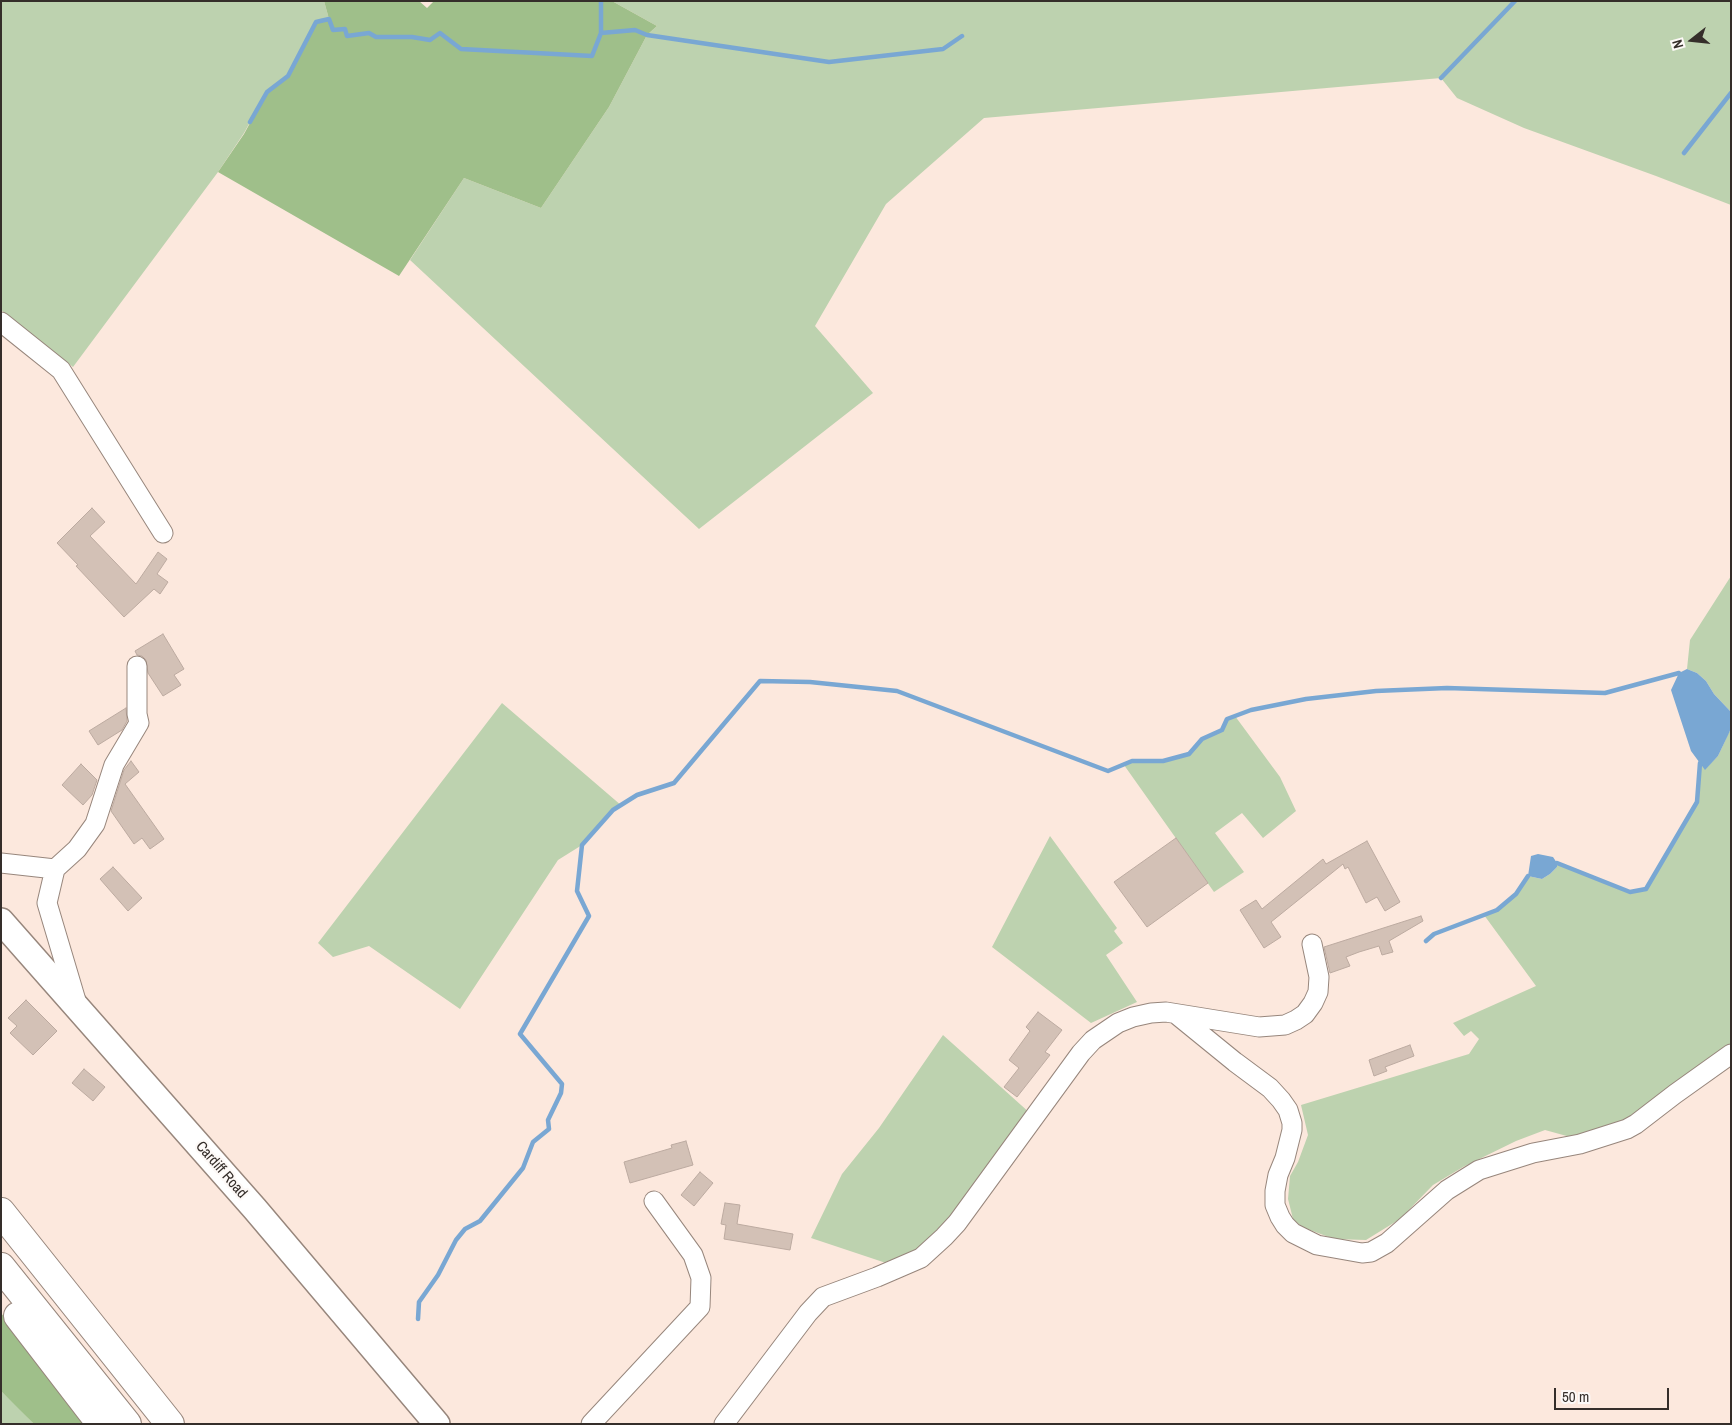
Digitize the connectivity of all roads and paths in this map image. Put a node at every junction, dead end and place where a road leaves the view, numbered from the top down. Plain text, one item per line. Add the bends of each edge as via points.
1 (1, 322) edge
2 (163, 533) dead end
3 (137, 666) dead end
4 (1, 863) edge
5 (55, 869) junction
6 (1, 921) edge
7 (1312, 944) dead end
8 (78, 1008) junction
9 (1175, 1014) junction
10 (1731, 1054) edge
11 (654, 1201) dead end
12 (1, 1212) edge
13 (1, 1267) edge
14 (1, 1295) edge
15 (101, 1424) edge
16 (127, 1424) edge
17 (170, 1424) edge
18 (437, 1424) edge
19 (591, 1424) edge
20 (724, 1424) edge

1 - 2 lane via 61,370
3 - 5 lane via 139,722 114,765 96,824 77,849
4 - 5 lane
5 - 8 lane via 47,903
6 - 8 main road, Cardiff Road
7 - 9 lane via 1319,977 1318,992 1305,1014 1296,1020 1285,1025 1259,1027
8 - 18 main road, Cardiff Road via 256,1209
9 - 10 lane via 1270,1088 1288,1110 1292,1130 1275,1191 1275,1205 1285,1225 1294,1234 1317,1245 1362,1253 1387,1243 1447,1190 1479,1170 1627,1129
9 - 20 lane via 1151,1013 1133,1017 1093,1040 944,1237 921,1258 823,1297
11 - 19 lane via 693,1255 701,1278 700,1307
12 - 17 highway
13 - 16 highway
14 - 15 highway

